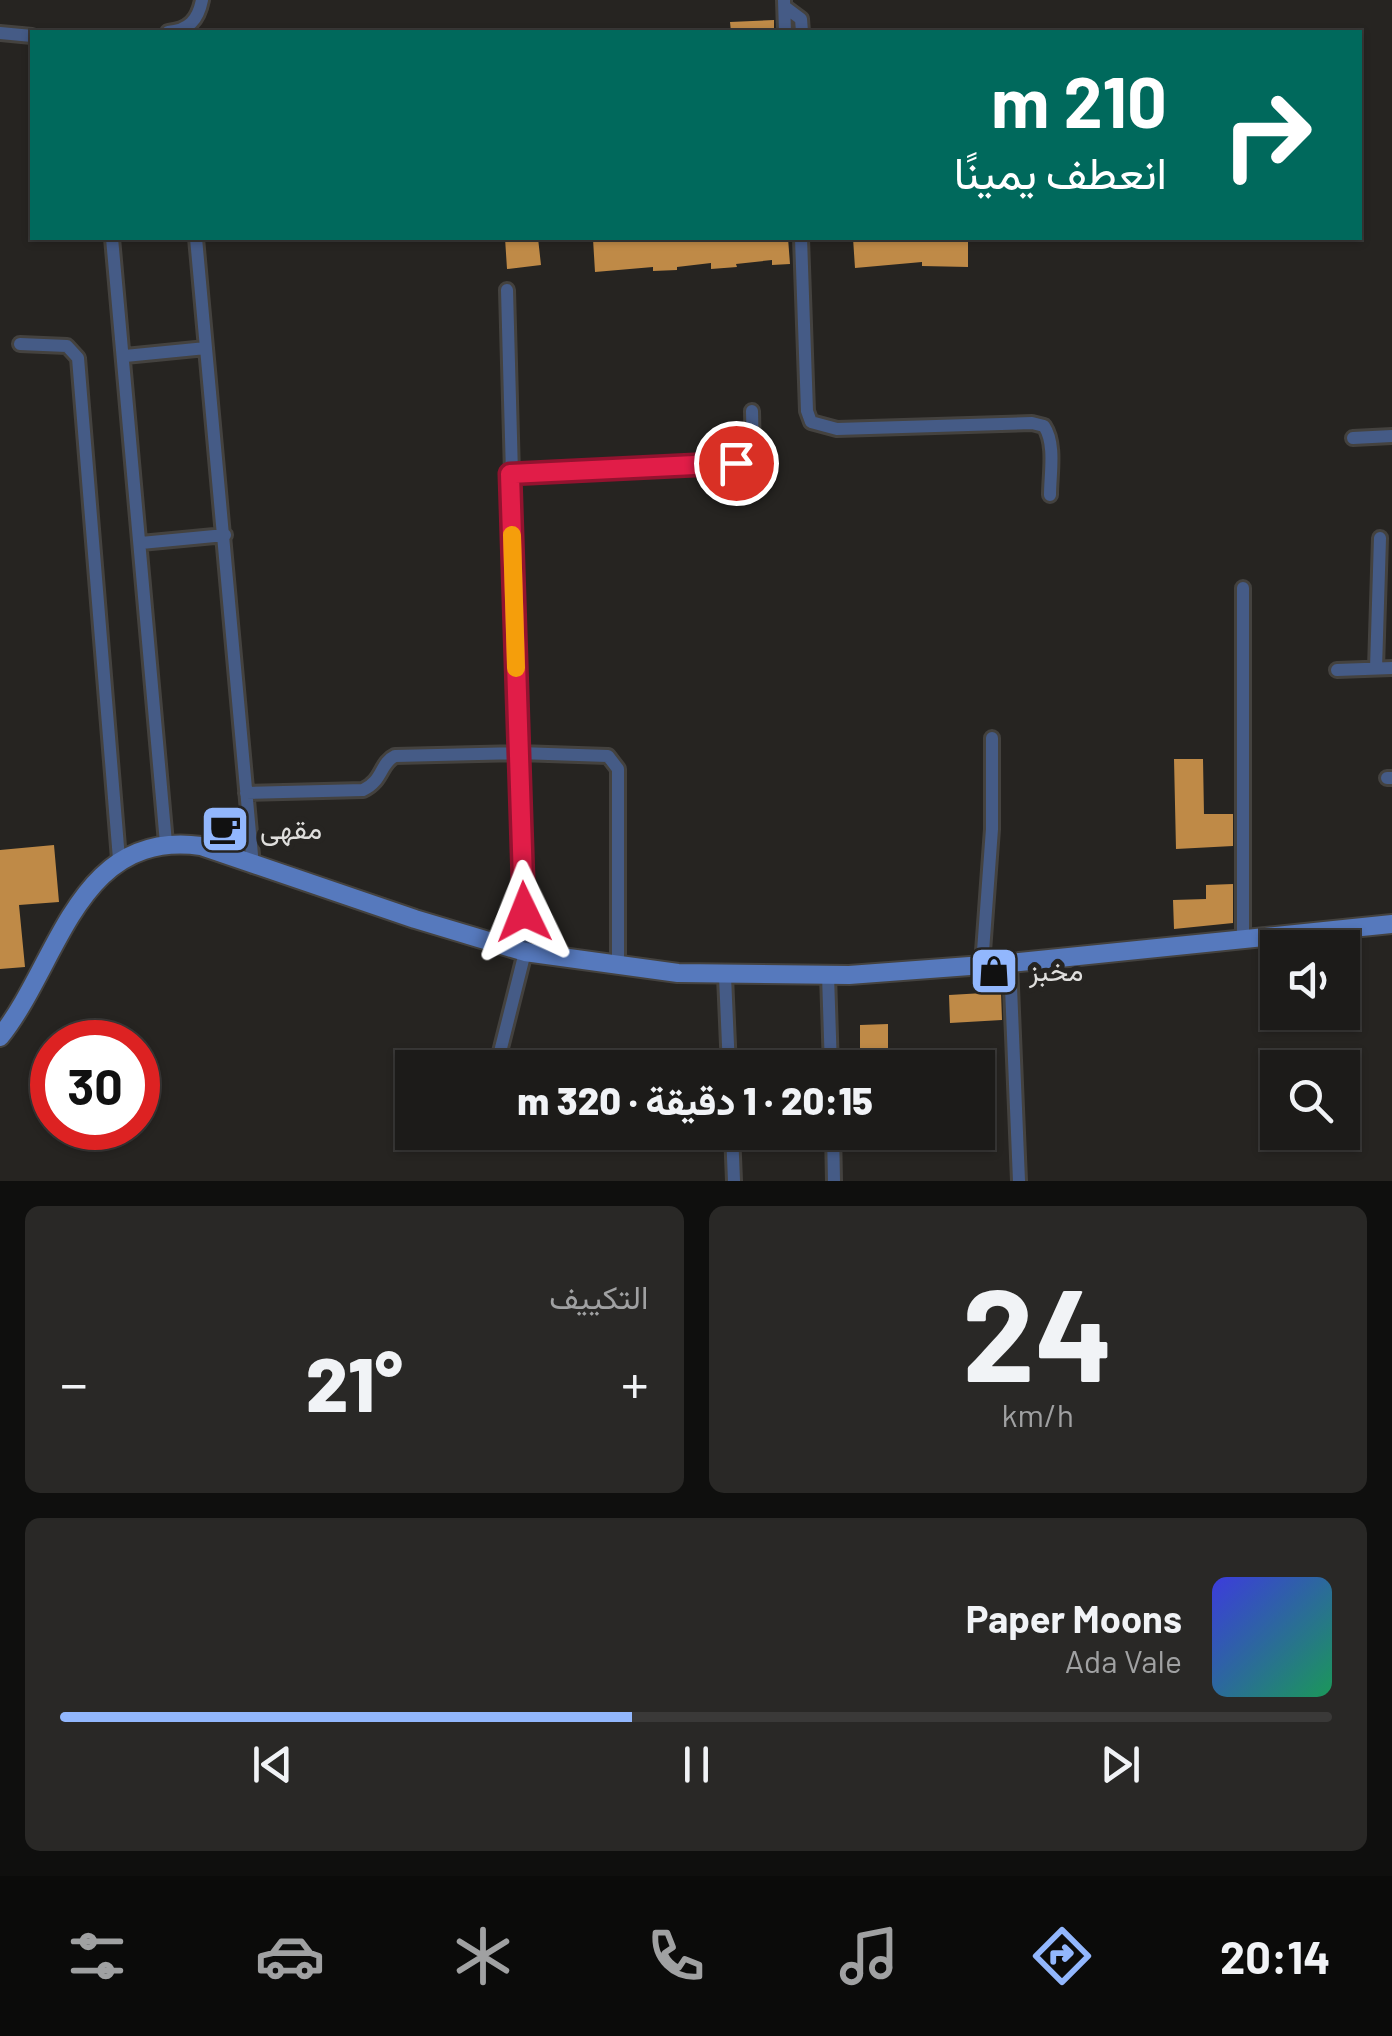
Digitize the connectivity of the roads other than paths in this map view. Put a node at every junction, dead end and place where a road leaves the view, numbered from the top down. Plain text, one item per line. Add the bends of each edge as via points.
1 (202, 0) edge
2 (785, 3) edge
3 (176, 30) edge
4 (785, 30) edge
5 (802, 30) edge
6 (0, 33) edge
7 (30, 36) edge
8 (112, 240) edge
9 (196, 240) edge
10 (802, 240) edge
11 (507, 290) dead end
12 (20, 344) dead end
13 (206, 348) junction
14 (125, 356) junction
15 (752, 411) dead end
16 (1392, 436) edge
17 (1353, 438) dead end
18 (510, 474) junction
19 (1050, 495) dead end
20 (225, 535) junction
21 (1380, 538) dead end
22 (142, 543) junction
23 (1243, 588) dead end
24 (1376, 668) junction
25 (1392, 668) edge
26 (1338, 670) dead end
27 (992, 738) dead end
28 (519, 753) junction
29 (246, 793) junction
30 (166, 844) junction
31 (119, 860) junction
32 (252, 866) junction
33 (1392, 924) edge
34 (1243, 939) junction
35 (525, 952) junction
36 (1010, 963) junction
37 (982, 965) junction
38 (618, 966) junction
39 (725, 976) junction
40 (828, 976) junction
41 (0, 1037) edge
42 (500, 1050) edge
43 (728, 1050) edge
44 (830, 1050) edge
45 (733, 1150) edge
46 (833, 1150) edge
47 (734, 1181) edge
48 (834, 1181) edge
49 (1019, 1181) edge

1 - 3 street via 191,26
2 - 4 street
2 - 5 street via 801,19
6 - 7 street
8 - 14 street
9 - 13 street
10 - 19 street via 810,422 837,429 1044,426
11 - 18 street
12 - 31 street via 67,346 78,358
13 - 14 street
13 - 20 street
14 - 22 street
15 - 18 street via 753,454 736,463
16 - 17 street
18 - 28 street
20 - 22 street
20 - 29 street
21 - 24 street
22 - 30 street
23 - 34 street
24 - 25 street
24 - 26 street
27 - 37 street
28 - 29 street via 394,756 363,790
28 - 35 street
28 - 38 street via 598,754 618,768
29 - 32 street
30 - 31 main road
30 - 32 main road via 201,846
31 - 41 main road via 91,885
32 - 35 main road
33 - 34 main road
34 - 36 main road
35 - 38 main road
35 - 42 street
36 - 37 main road
36 - 49 street
37 - 40 main road
38 - 39 main road
39 - 40 main road
39 - 43 street
40 - 44 street
45 - 47 street
46 - 48 street

